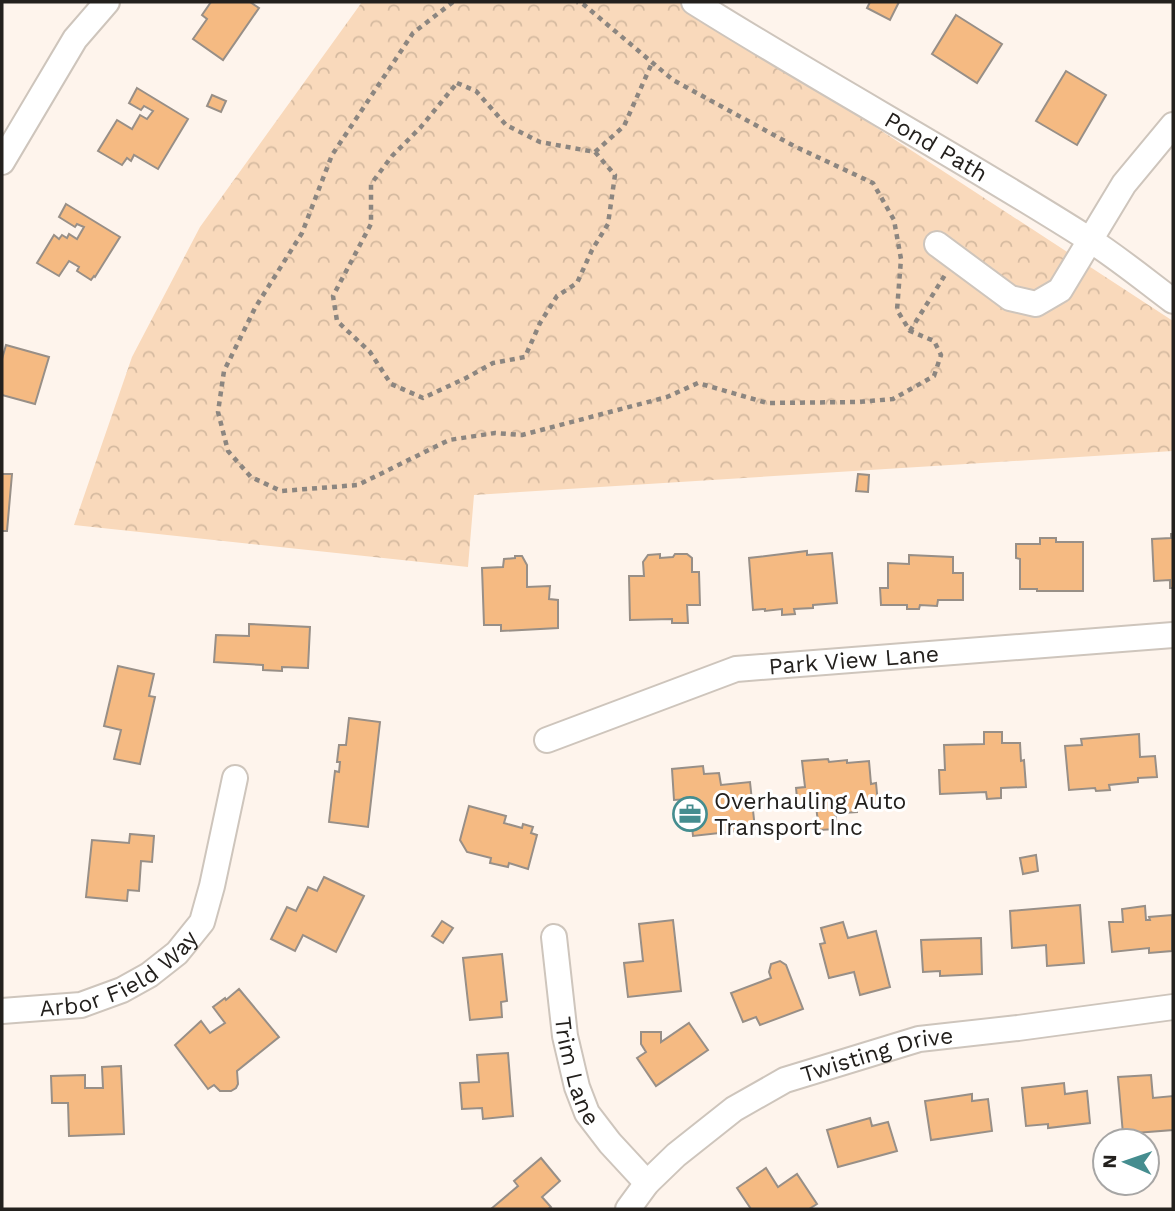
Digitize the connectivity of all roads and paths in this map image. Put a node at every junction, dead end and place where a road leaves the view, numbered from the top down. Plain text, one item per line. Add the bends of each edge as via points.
1 (107, 2) edge
2 (453, 2) edge
3 (577, 2) edge
4 (694, 2) edge
5 (652, 63) junction
6 (1173, 125) edge
7 (595, 152) junction
8 (2, 162) edge
9 (1089, 240) junction
10 (946, 251) joint
11 (1173, 301) edge
12 (910, 331) junction
13 (1173, 635) edge
14 (547, 740) dead end
15 (235, 778) dead end
16 (554, 937) dead end
17 (1173, 1007) edge
18 (2, 1011) edge
19 (647, 1183) junction
20 (628, 1209) edge

1 - 8 street via 75,39
2 - 12 path via 413,33 332,155 302,233 255,307 224,371 218,412 228,451 251,477 281,491 358,485 449,440 495,433 522,435 667,397 698,383 767,403 892,400 934,376 941,355 933,341
3 - 5 path
4 - 9 street, Pond Path
5 - 7 path via 624,126
5 - 12 path via 673,80 794,146 873,183 894,220 901,259 897,310
6 - 9 street via 1124,184
7 - 7 path via 540,142 506,125 476,91 457,83 391,156 371,184 370,224 333,296 337,321 370,352 391,384 423,398 493,363 525,357 540,323 557,296 577,283 608,224 615,174
9 - 10 street via 1060,290 1036,304 1010,298
9 - 11 street, Pond Path
10 - 12 path
13 - 14 street, Park View Lane via 736,669
15 - 18 street, Arbor Field Way via 202,922 177,953 122,990 81,1005
16 - 19 street, Trim Lane via 565,1036 587,1113
17 - 19 street, Twisting Drive via 919,1039 785,1080 734,1109
19 - 20 street, Twisting Drive

